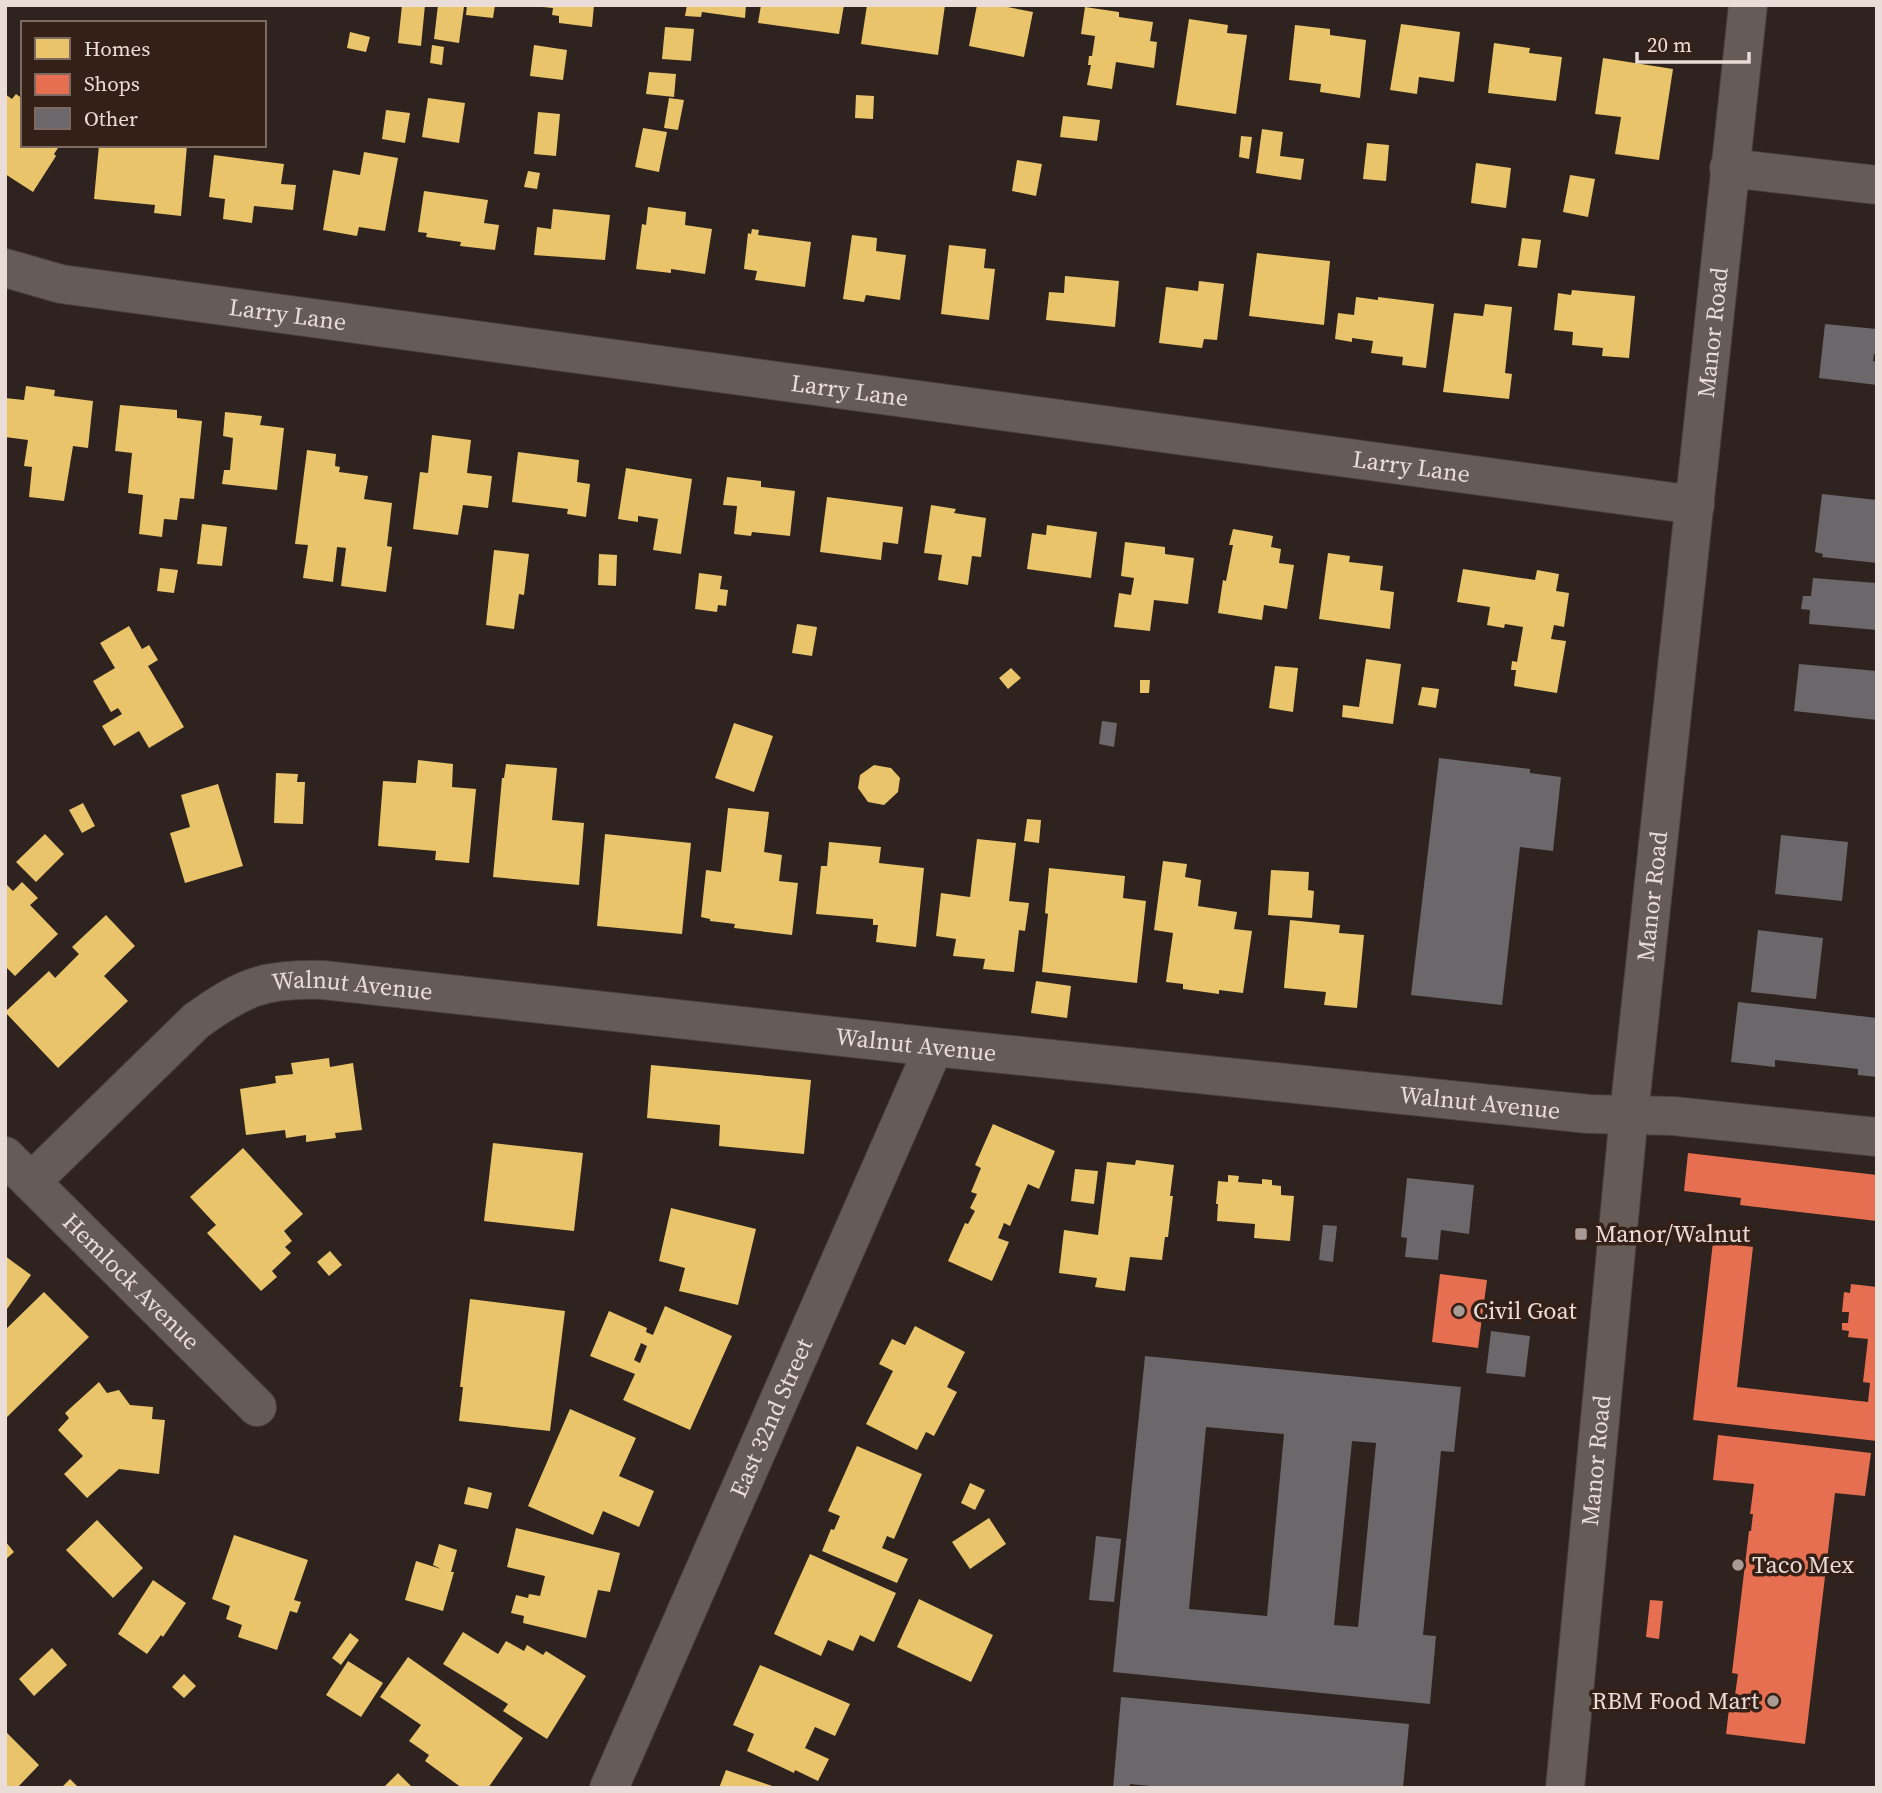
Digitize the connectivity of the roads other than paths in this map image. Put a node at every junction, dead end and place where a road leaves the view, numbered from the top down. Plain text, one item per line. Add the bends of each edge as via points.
1 (1748, 5) edge
2 (1729, 168) junction
3 (1877, 185) edge
4 (5, 268) edge
5 (1695, 505) junction
6 (934, 1047) junction
7 (1629, 1114) junction
8 (1877, 1137) edge
9 (18, 1169) edge
10 (257, 1407) dead end
11 (609, 1788) edge
12 (1565, 1788) edge

1 - 2 street, Manor Road
2 - 3 street
2 - 5 street, Manor Road
4 - 5 street, Larry Lane via 61,284
5 - 7 street, Manor Road
6 - 7 street, Walnut Avenue via 1589,1114
6 - 9 street, Walnut Avenue via 288,979 254,986 224,1001
6 - 11 street, East 32nd Street
7 - 8 street, Walnut Avenue
7 - 12 street, Manor Road
9 - 10 street, Hemlock Avenue

